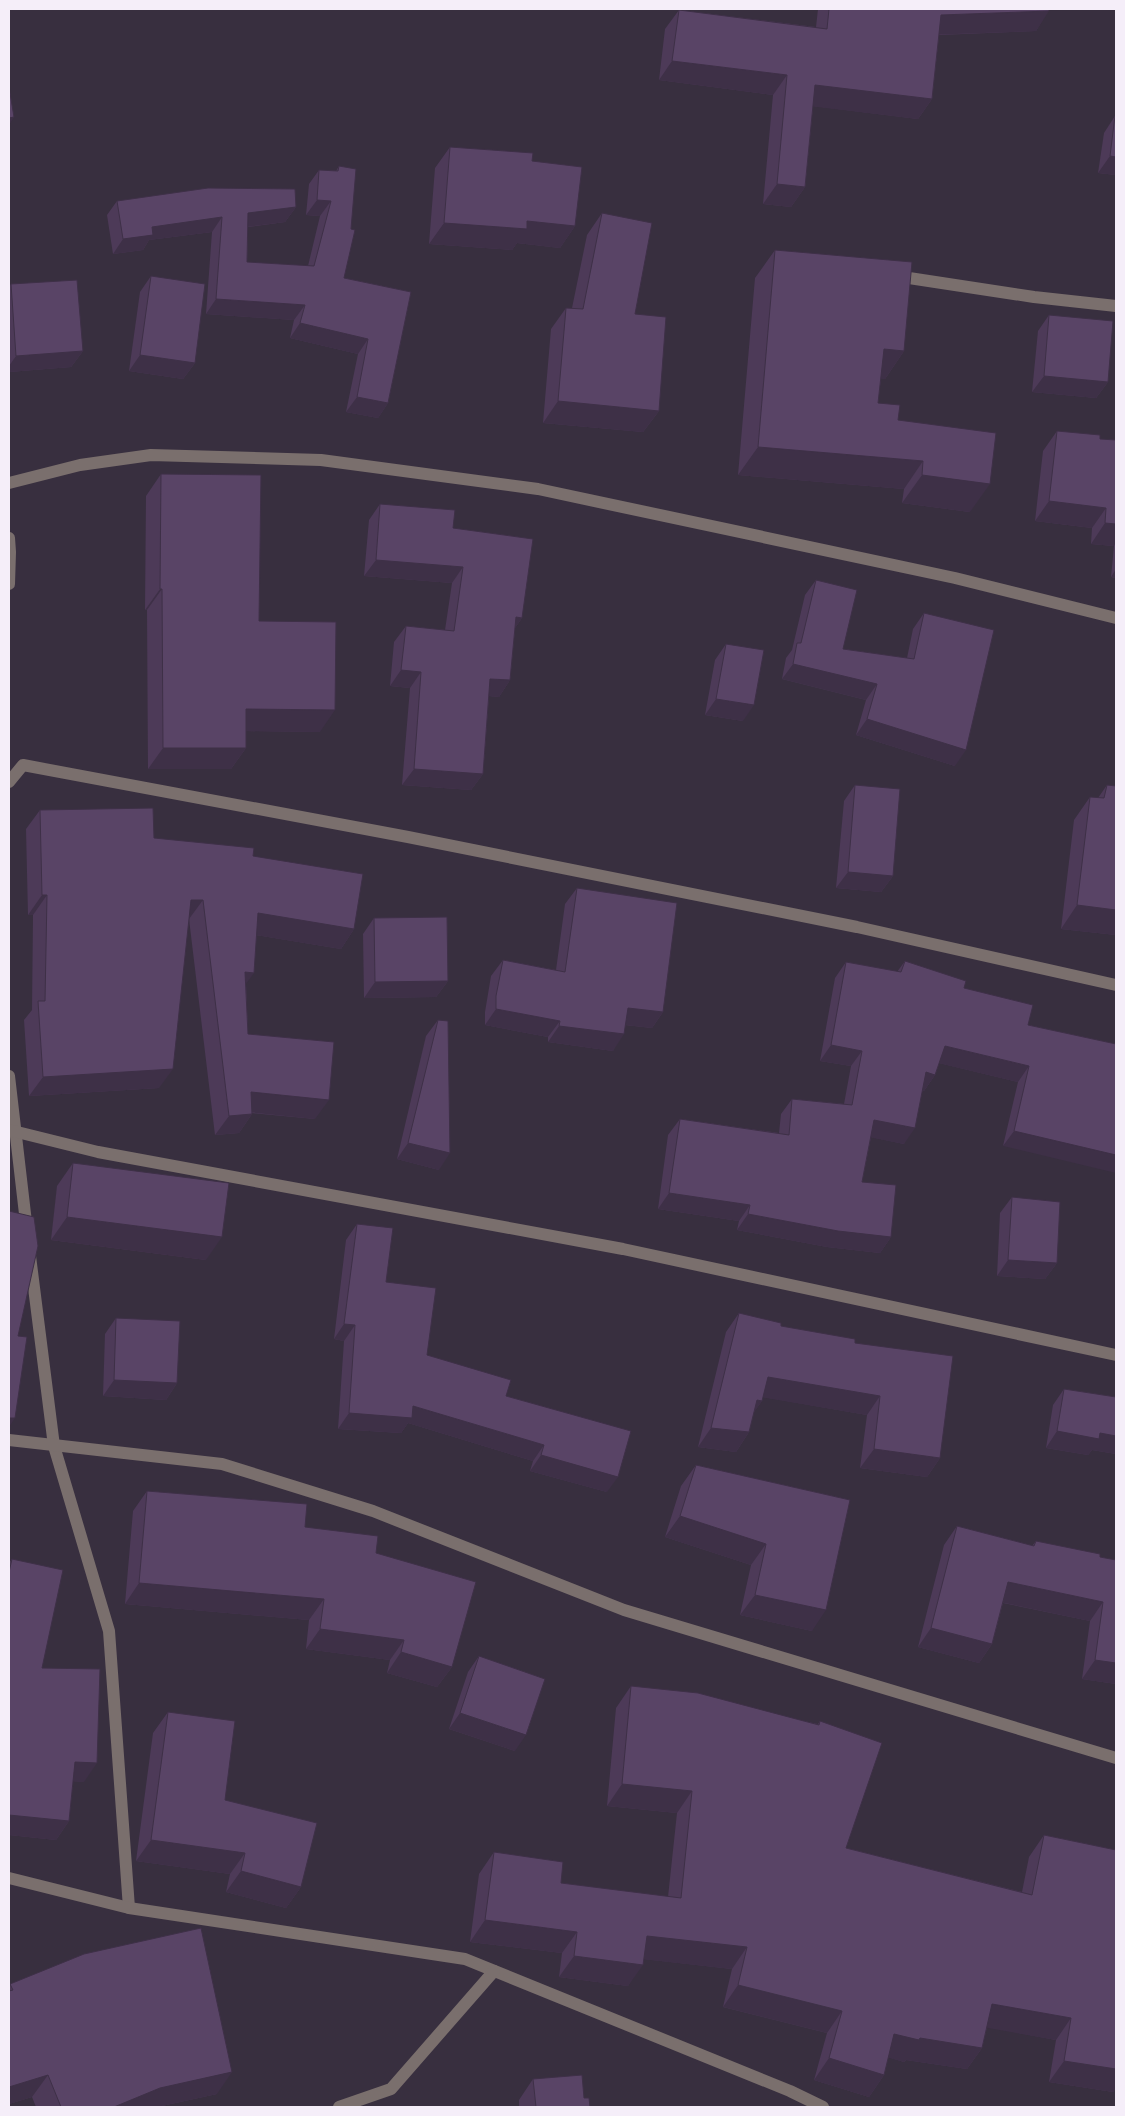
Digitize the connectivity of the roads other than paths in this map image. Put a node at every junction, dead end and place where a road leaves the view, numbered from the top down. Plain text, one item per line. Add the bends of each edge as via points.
1 (909, 278) edge
2 (1116, 306) edge
3 (9, 483) edge
4 (9, 538) edge
5 (9, 584) edge
6 (1116, 618) edge
7 (23, 765) junction
8 (9, 766) edge
9 (9, 782) edge
10 (1116, 985) edge
11 (9, 1076) edge
12 (12, 1132) edge
13 (1116, 1355) edge
14 (9, 1440) edge
15 (54, 1446) junction
16 (1116, 1758) edge
17 (9, 1878) edge
18 (129, 1908) junction
19 (494, 1972) junction
20 (339, 2107) edge
21 (823, 2107) edge

1 - 2 street
3 - 6 street via 80,465 151,455 321,460 538,488 954,578
4 - 5 street
7 - 8 street
7 - 9 street
7 - 10 street via 838,923
11 - 12 street
12 - 13 street via 98,1152 623,1249
12 - 15 street
14 - 15 street
15 - 16 street via 222,1464 373,1511 624,1610
15 - 18 street via 109,1631
17 - 18 street
18 - 19 street via 465,1959
19 - 20 street via 391,2090
19 - 21 street

